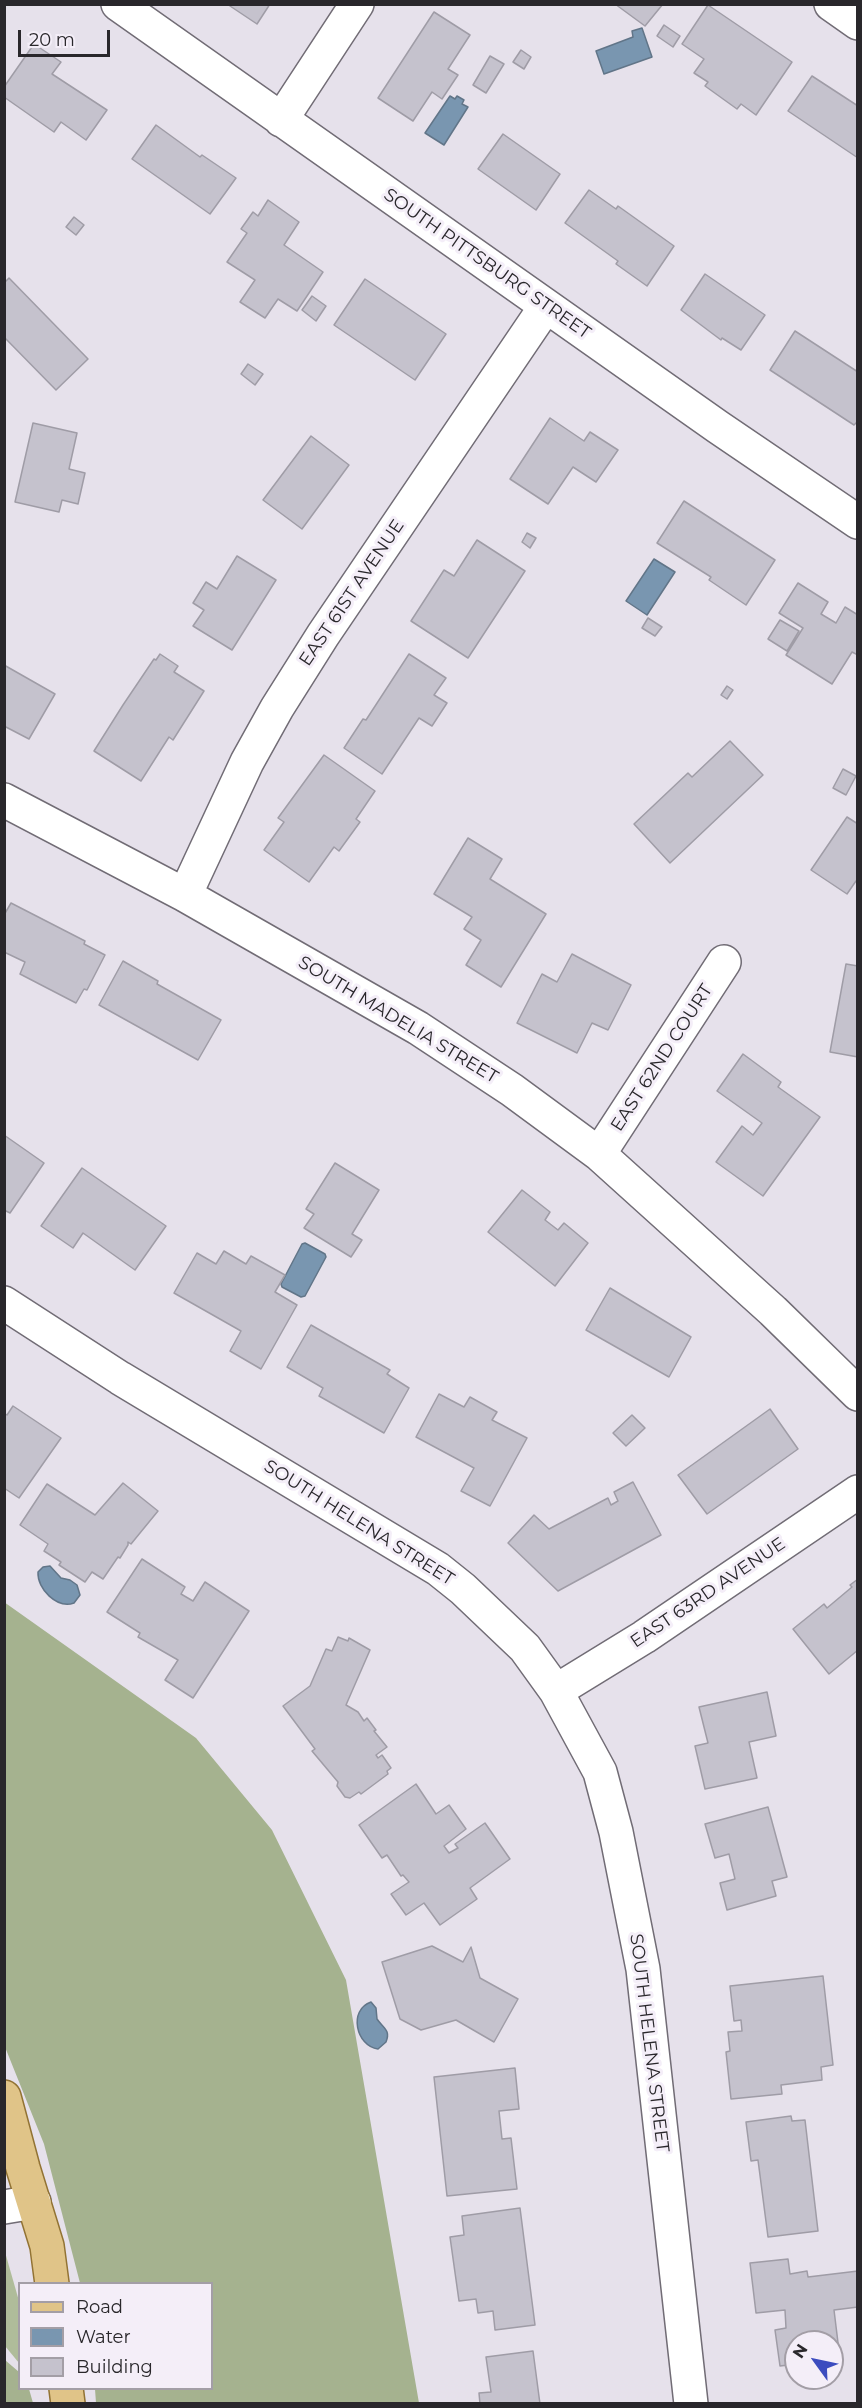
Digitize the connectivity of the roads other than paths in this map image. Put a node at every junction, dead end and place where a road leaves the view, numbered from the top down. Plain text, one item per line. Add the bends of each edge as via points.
1 (118, 4) edge
2 (357, 4) edge
3 (831, 4) edge
4 (858, 23) edge
5 (281, 120) junction
6 (546, 306) junction
7 (858, 522) edge
8 (4, 800) edge
9 (184, 895) junction
10 (724, 962) dead end
11 (599, 1154) junction
12 (4, 1303) edge
13 (858, 1394) edge
14 (858, 1491) edge
15 (556, 1691) junction
16 (4, 2097) edge
17 (14, 2170) edge
18 (19, 2205) edge
19 (52, 2282) edge
20 (691, 2403) edge

1 - 5 street, SOUTH PITTSBURG STREET
2 - 5 street
3 - 4 street
5 - 6 street, SOUTH PITTSBURG STREET
6 - 7 street, SOUTH PITTSBURG STREET
6 - 9 street, EAST 61ST AVENUE via 277,708
8 - 9 street, SOUTH MADELIA STREET
9 - 11 street, SOUTH MADELIA STREET via 418,1028
10 - 11 street, EAST 62ND COURT
11 - 13 street, SOUTH MADELIA STREET via 773,1311
12 - 15 street, SOUTH HELENA STREET via 120,1378 438,1569 525,1648
14 - 15 street, EAST 63RD AVENUE via 644,1637
15 - 20 street, SOUTH HELENA STREET via 600,1772 643,1969
16 - 17 main road
17 - 18 main road
18 - 19 main road via 47,2246

